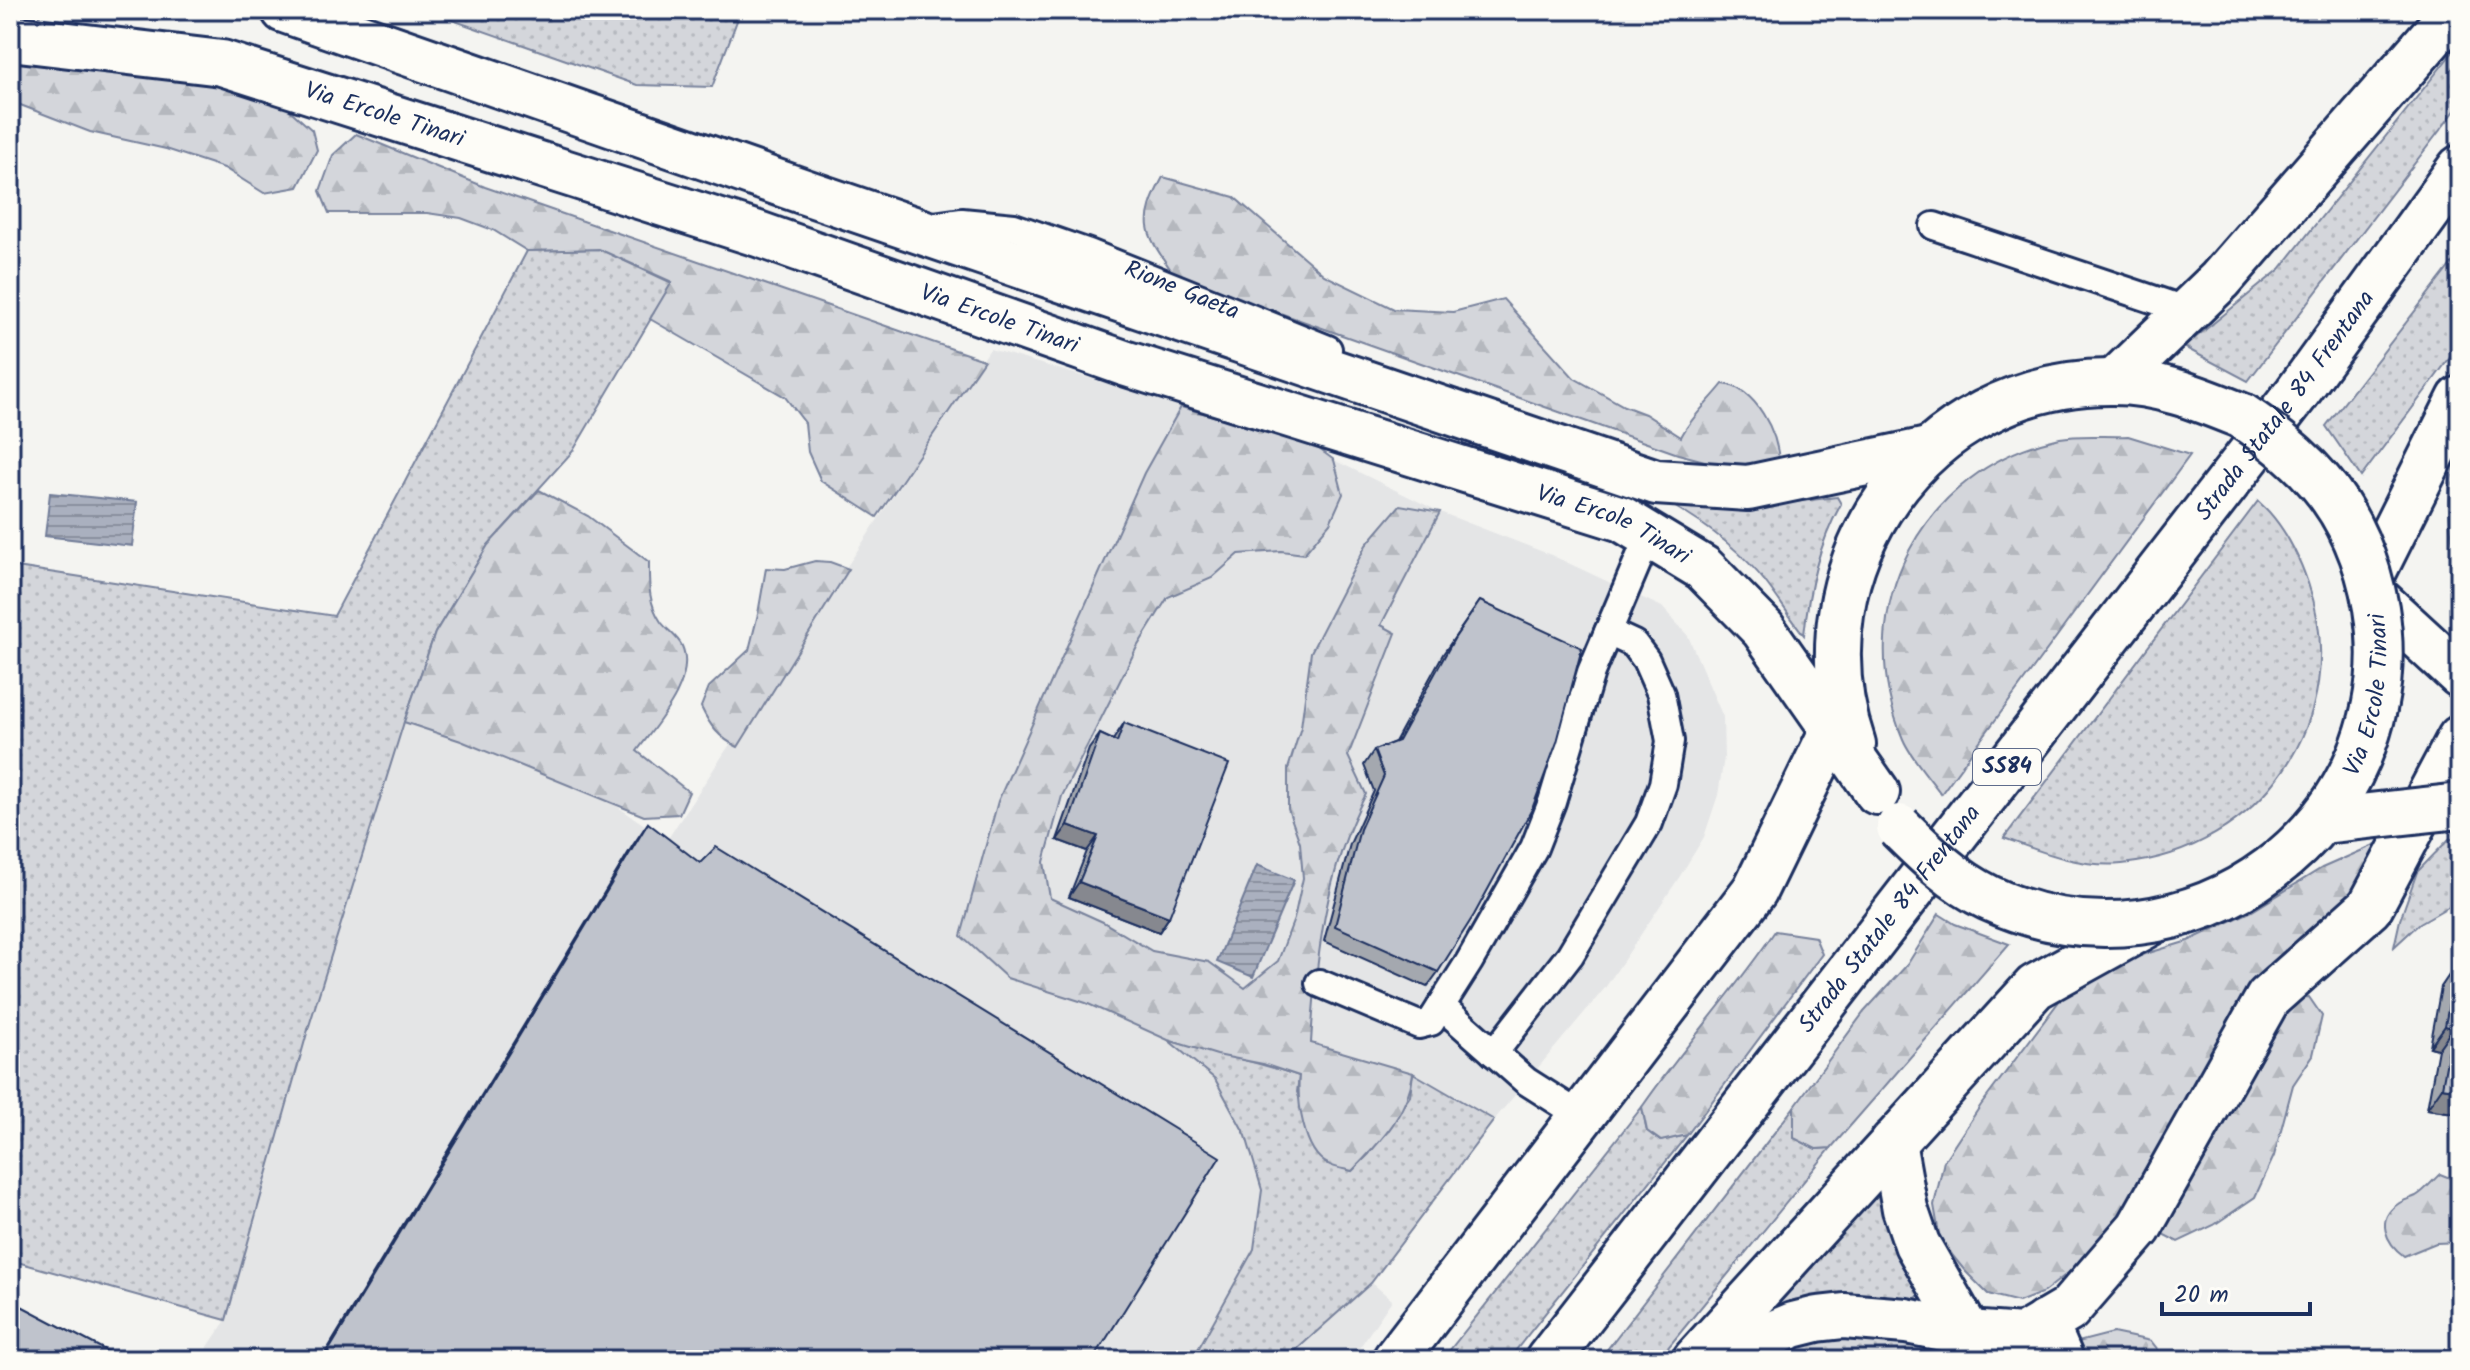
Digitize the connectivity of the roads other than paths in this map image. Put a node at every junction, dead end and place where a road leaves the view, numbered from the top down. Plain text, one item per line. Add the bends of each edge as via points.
1 (284, 10) edge
2 (2452, 12) edge
3 (10, 38) edge
4 (2460, 168) edge
5 (1934, 226) dead end
6 (2188, 311) junction
7 (2114, 382) junction
8 (2460, 399) edge
9 (1928, 450) junction
10 (1649, 535) junction
11 (2372, 587) junction
12 (1608, 632) junction
13 (2460, 675) edge
14 (1838, 720) junction
15 (2460, 738) edge
16 (2460, 806) edge
17 (2323, 821) junction
18 (2156, 920) junction
19 (1319, 983) dead end
20 (1441, 1006) junction
21 (1494, 1053) junction
22 (1581, 1116) junction
23 (1893, 1142) junction
24 (1968, 1333) junction
25 (2053, 1341) edge
26 (1395, 1360) edge
27 (1548, 1360) edge
28 (1695, 1360) edge
29 (1718, 1360) edge

1 - 9 main road, Via Ercole Tinari via 1656,482 1748,488
2 - 6 main road
3 - 10 main road, Via Ercole Tinari via 222,63 758,234 1124,363 1622,519
4 - 27 main road, Strada Statale 84 Frentana / SS84 via 2297,393
5 - 6 lane
6 - 7 main road
7 - 9 main road, Via Ercole Tinari via 2047,388 1984,411
7 - 11 main road, Via Ercole Tinari, bridge via 2180,391 2242,416 2285,445 2322,484 2351,528
8 - 11 main road
9 - 14 main road, Via Ercole Tinari via 1881,504 1850,568 1836,639
10 - 12 lane
10 - 14 main road, Via Ercole Tinari via 1703,568 1763,629
11 - 13 main road
11 - 17 main road, Via Ercole Tinari, bridge via 2381,641 2376,704 2357,765
12 - 20 lane via 1534,848
12 - 21 lane via 1634,644 1661,694 1670,741 1663,784 1649,823 1570,955
14 - 18 main road, Via Ercole Tinari, bridge via 1888,810 1940,867 1988,897 2042,917 2099,925
14 - 22 main road via 1755,890
15 - 25 main road via 2370,907 2268,998 2139,1228 2068,1310
16 - 17 main road, bridge
17 - 18 main road, Via Ercole Tinari, bridge via 2249,886 2204,908
18 - 23 main road via 2035,987
19 - 20 lane via 1419,1025 1431,1022
20 - 21 lane
21 - 22 lane
22 - 26 main road
23 - 24 main road via 1917,1244
23 - 28 main road
24 - 25 main road
24 - 29 main road via 1844,1316 1793,1325

